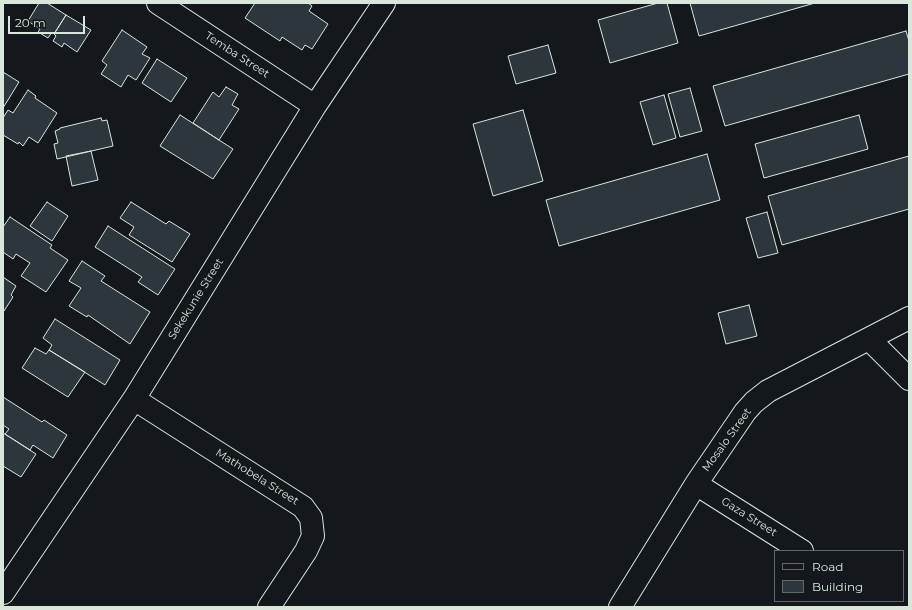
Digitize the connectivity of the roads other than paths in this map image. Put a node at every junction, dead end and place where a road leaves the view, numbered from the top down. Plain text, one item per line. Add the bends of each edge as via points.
1 (158, 3) edge
2 (384, 3) edge
3 (316, 106) junction
4 (909, 318) edge
5 (869, 339) junction
6 (909, 379) edge
7 (134, 399) junction
8 (696, 484) junction
9 (800, 550) edge
10 (3, 593) edge
11 (269, 607) edge
12 (620, 607) edge

1 - 3 street, Temba Street
2 - 3 street, Sekekunie Street
3 - 7 street, Sekekunie Street
4 - 5 street, Mosalo Street
5 - 6 street
5 - 8 street, Mosalo Street via 768,391 754,402
7 - 10 street, Sekekunie Street
7 - 11 street, Mathobela Street via 303,507 311,518 313,536 306,551
8 - 9 street, Gaza Street
8 - 12 street, Mosalo Street

